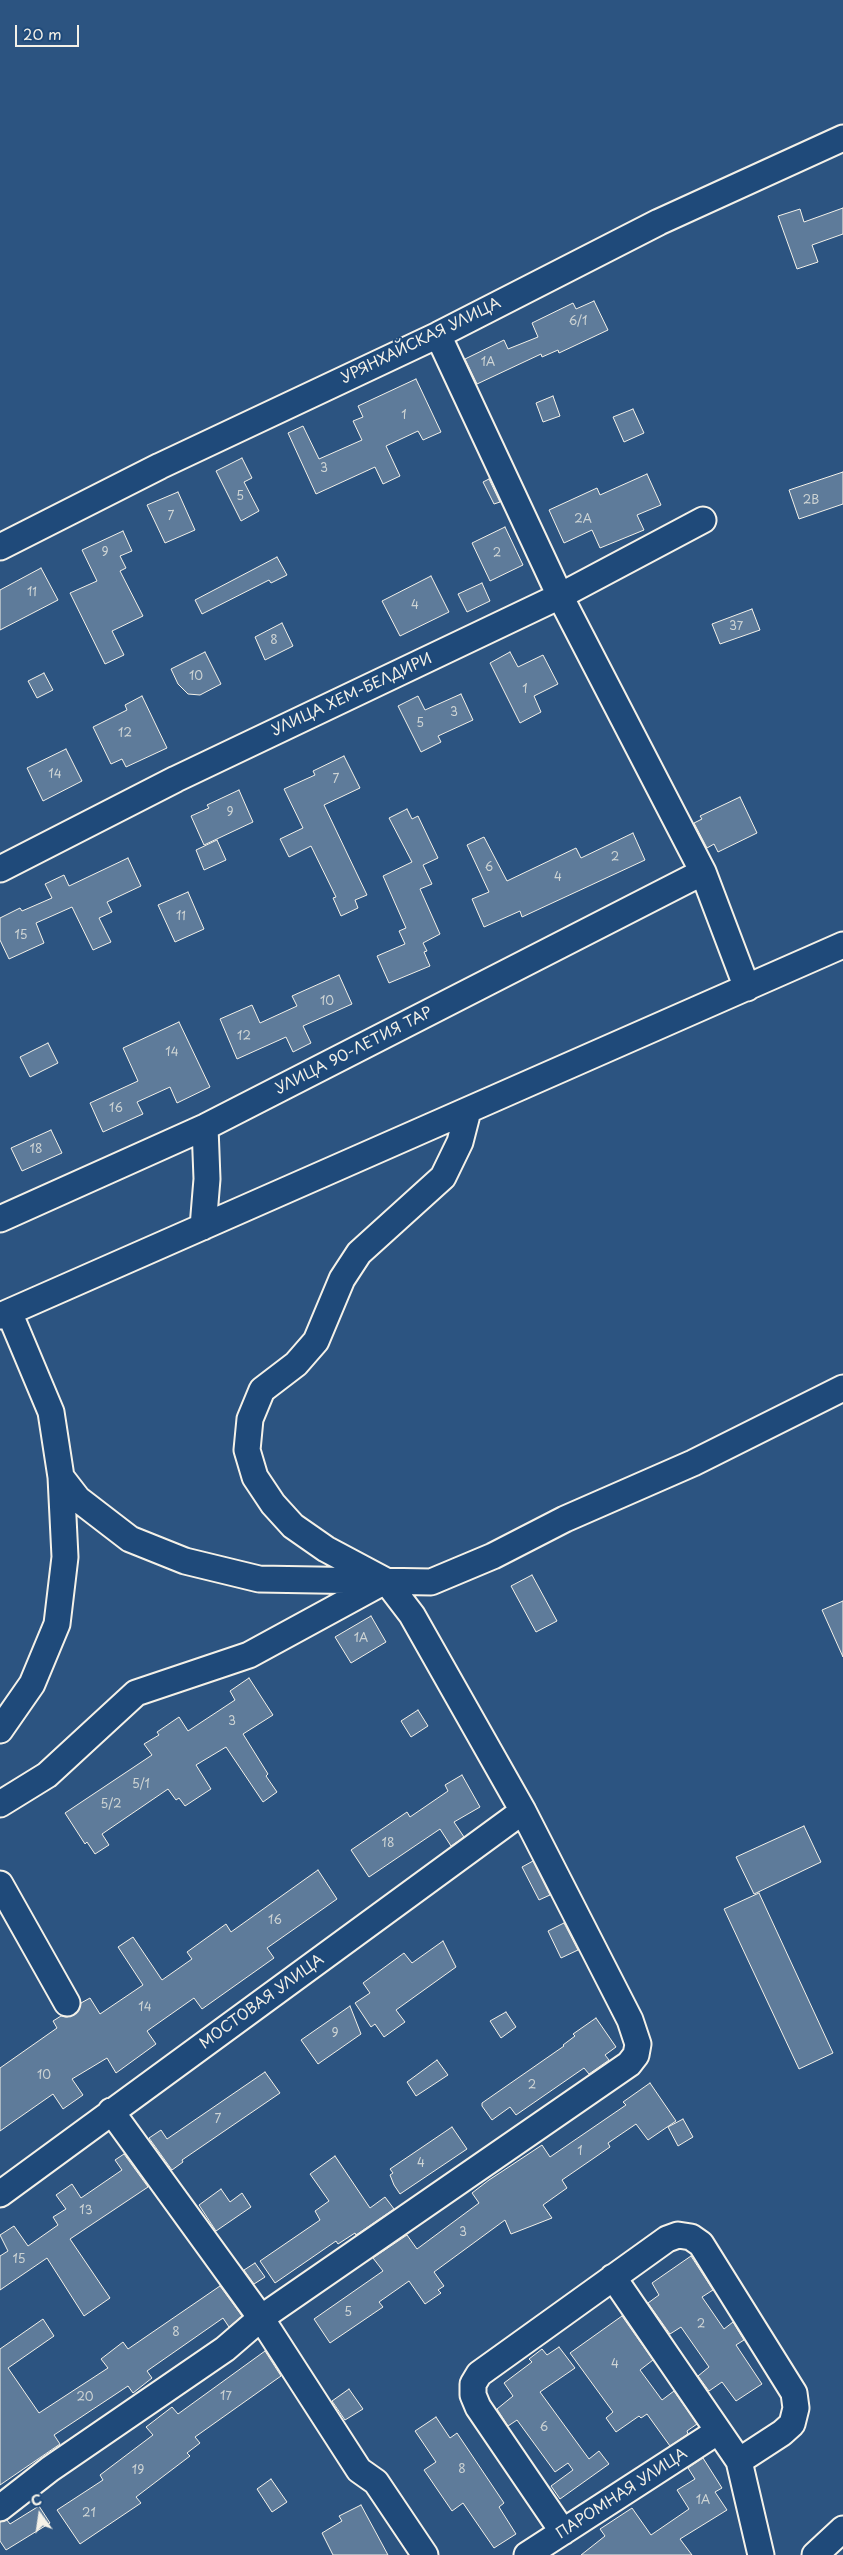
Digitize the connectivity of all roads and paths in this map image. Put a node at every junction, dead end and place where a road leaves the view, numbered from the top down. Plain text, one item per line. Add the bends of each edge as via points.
1 (843, 138) edge
2 (438, 335) junction
3 (703, 520) dead end
4 (0, 547) edge
5 (560, 596) junction
6 (0, 869) edge
7 (702, 872) junction
8 (843, 946) edge
9 (747, 988) junction
10 (468, 1111) junction
11 (205, 1127) junction
12 (0, 1219) edge
13 (203, 1227) junction
14 (4, 1314) edge
15 (843, 1388) edge
16 (60, 1476) junction
17 (386, 1581) junction
18 (0, 1730) edge
19 (0, 1804) edge
20 (523, 1811) junction
21 (0, 1884) edge
22 (67, 2003) dead end
23 (111, 2111) junction
24 (0, 2194) edge
25 (612, 2277) junction
26 (262, 2318) junction
27 (717, 2432) junction
28 (739, 2461) junction
29 (0, 2508) edge
30 (843, 2529) edge
31 (564, 2532) junction
32 (425, 2555) edge
33 (527, 2555) edge
34 (762, 2555) edge
35 (815, 2555) edge

1 - 2 street, УРЯНХАЙСКАЯ УЛИЦА via 659,222
2 - 4 street, УРЯНХАЙСКАЯ УЛИЦА via 160,466
2 - 5 street
3 - 5 street, УЛИЦА ХЕМ-БЕЛДИРИ
5 - 6 street, УЛИЦА ХЕМ-БЕЛДИРИ via 176,779
5 - 7 street
7 - 9 street
7 - 11 street, УЛИЦА 90-ЛЕТИЯ ТАР
8 - 9 street
9 - 10 street
10 - 13 street
10 - 17 street via 460,1142 443,1176 359,1253 342,1279 316,1341 296,1364 262,1390 250,1419 247,1450 255,1477 273,1504 293,1526 326,1549
11 - 12 street, УЛИЦА 90-ЛЕТИЯ ТАР
11 - 13 street
13 - 14 street
14 - 16 street via 51,1412
15 - 17 street via 693,1463 565,1519 493,1556 431,1582
16 - 17 street via 78,1499 130,1539 185,1561 259,1579
16 - 18 street via 65,1557 58,1624 32,1684
17 - 19 street via 249,1655 136,1693 47,1775
17 - 20 street via 412,1615
20 - 23 street, МОСТОВАЯ УЛИЦА
20 - 26 street via 630,2020 638,2044 636,2055 629,2064
21 - 22 street
23 - 24 street, МОСТОВАЯ УЛИЦА
23 - 26 street
25 - 27 street
25 - 28 street via 668,2238 678,2235 691,2237 700,2244 794,2393 796,2408 792,2424
25 - 31 street via 479,2374 473,2384 478,2407
26 - 29 street via 225,2349 50,2469
26 - 32 street via 359,2470 376,2482
27 - 28 street
27 - 31 street, ПАРОМНАЯ УЛИЦА
28 - 34 street
30 - 35 street
31 - 33 street, ПАРОМНАЯ УЛИЦА

